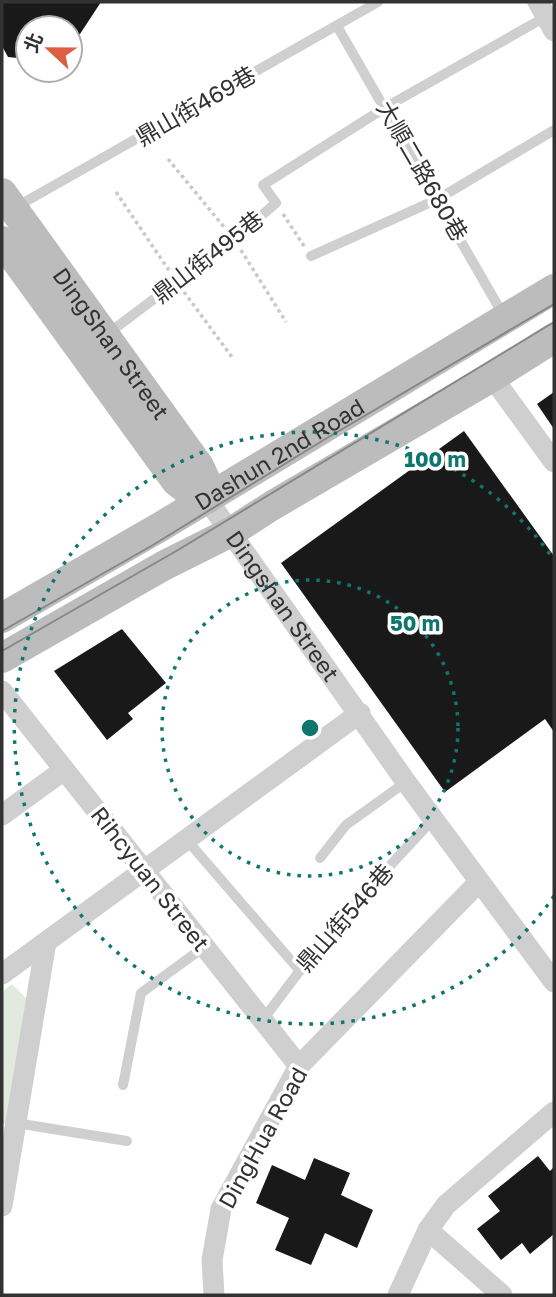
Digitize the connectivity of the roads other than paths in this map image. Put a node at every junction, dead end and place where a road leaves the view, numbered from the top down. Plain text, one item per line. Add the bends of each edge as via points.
1 (378, 2) edge
2 (548, 15) edge
3 (337, 26) junction
4 (386, 107) junction
5 (554, 130) edge
6 (438, 199) junction
7 (6, 203) edge
8 (2, 241) edge
9 (311, 256) road end
10 (554, 289) edge
11 (505, 318) junction
12 (106, 335) junction
13 (554, 338) edge
14 (492, 377) junction
15 (554, 462) edge
16 (207, 499) junction
17 (231, 532) junction
18 (2, 618) edge
19 (2, 658) edge
20 (2, 691) edge
21 (359, 713) junction
22 (64, 770) junction
23 (406, 782) junction
24 (2, 815) edge
25 (433, 819) junction
26 (186, 839) junction
27 (320, 858) dead end
28 (144, 870) junction
29 (479, 882) junction
30 (46, 942) junction
31 (204, 947) junction
32 (300, 971) junction
33 (2, 974) edge
34 (554, 982) edge
35 (262, 1021) junction
36 (299, 1066) junction
37 (123, 1085) dead end
38 (554, 1112) edge
39 (16, 1123) junction
40 (127, 1142) dead end
41 (2, 1206) edge
42 (428, 1230) junction
43 (214, 1295) edge
44 (398, 1295) edge
45 (502, 1295) edge

1 - 3 lane, 鼎山街469巷
2 - 4 lane
3 - 4 lane, 大順二路680巷
3 - 7 lane, 鼎山街469巷
4 - 6 lane, 大順二路680巷
4 - 12 lane, 鼎山街495巷 via 263,185 276,202
5 - 6 lane
6 - 9 lane
6 - 11 lane, 大順二路680巷
7 - 12 street, DingShan Street
8 - 16 street, Dingshan Street via 176,481
10 - 11 street, Dashun 2nd Road
11 - 16 street, Dashun 2nd Road
12 - 16 street, DingShan Street via 199,466
13 - 14 street, Dashun 2nd Road
14 - 15 street
14 - 17 street, Dashun 2nd Road
16 - 17 street, Dingshan Street
16 - 18 street, Dashun 2nd Road
17 - 19 street, Dashun 2nd Road
17 - 21 street, Dingshan Street
20 - 22 street, Rihcyuan Street
21 - 23 street, Dingshan Street
21 - 26 street
22 - 24 street
22 - 28 street, Rihcyuan Street
23 - 25 street, Dingshan Street
23 - 27 lane via 346,825
25 - 29 street, Dingshan Street
25 - 32 lane, 鼎山街546巷 via 328,933
26 - 28 street
26 - 32 lane
28 - 30 street
28 - 31 street, Rihcyuan Street
29 - 34 street, Dingshan Street
29 - 36 street, DingHua Road
30 - 33 street
30 - 39 street
31 - 35 street, Rihcyuan Street
31 - 37 lane via 141,993
32 - 35 lane, 鼎山街546巷
35 - 36 street, Rihcyuan Street
36 - 43 street, DingHua Road via 220,1209 212,1260
38 - 42 street via 446,1205
39 - 40 lane
39 - 41 street
42 - 44 street
42 - 45 street

